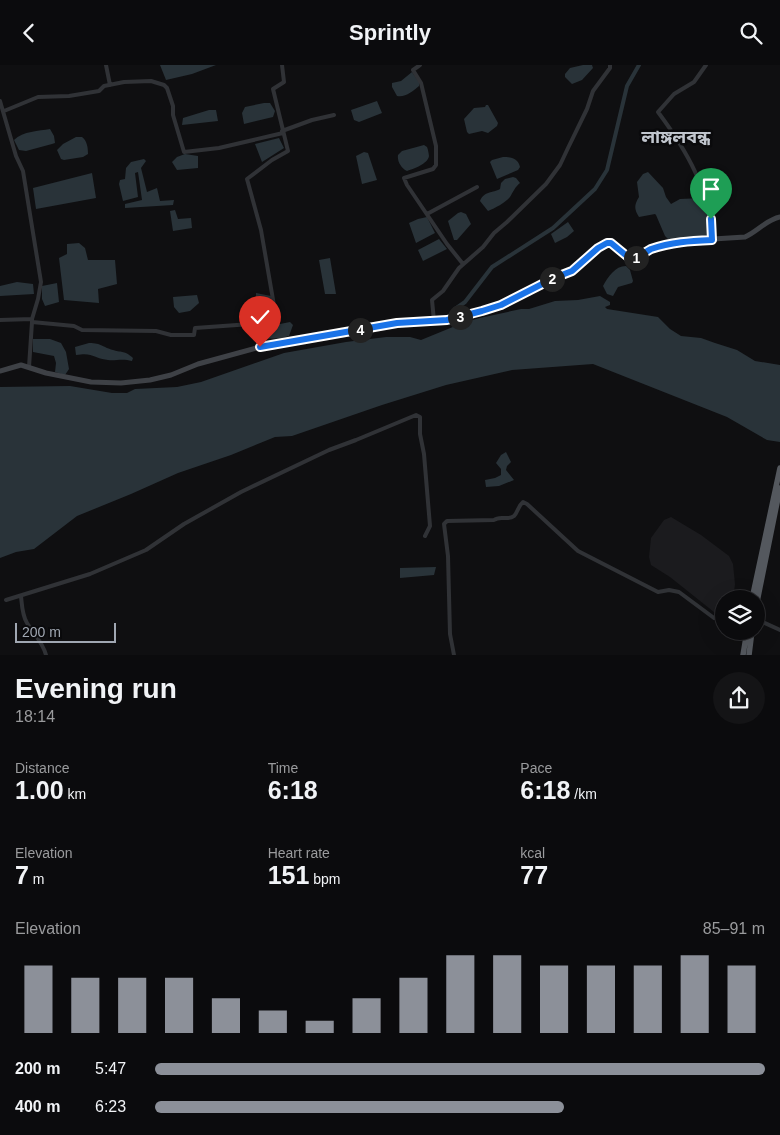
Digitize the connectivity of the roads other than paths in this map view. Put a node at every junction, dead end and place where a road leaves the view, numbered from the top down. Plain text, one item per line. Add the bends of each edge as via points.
1 (106, 65) edge
2 (282, 65) edge
3 (420, 65) edge
4 (610, 65) edge
5 (706, 65) edge
6 (110, 85) junction
7 (0, 101) edge
8 (4, 111) junction
9 (334, 115) dead end
10 (282, 132) junction
11 (477, 187) dead end
12 (427, 214) junction
13 (780, 217) edge
14 (712, 240) junction
15 (463, 264) junction
16 (0, 320) edge
17 (32, 320) junction
18 (434, 321) junction
19 (30, 367) junction
20 (0, 371) edge
21 (780, 468) edge
22 (780, 488) edge
23 (425, 536) dead end
24 (754, 590) edge
25 (759, 590) edge
26 (21, 596) junction
27 (6, 600) dead end
28 (714, 618) dead end
29 (765, 623) edge
30 (780, 630) edge
31 (746, 640) edge
32 (751, 640) edge
33 (46, 655) edge
34 (454, 655) edge
35 (743, 655) edge
36 (749, 655) edge

1 - 6 street
2 - 10 street via 284,83 273,89
3 - 12 street via 413,71 421,83 436,146 436,165 404,178
4 - 15 street via 593,91 560,165 546,184
5 - 14 street via 694,82 674,94 658,112 695,170 711,219
6 - 8 street via 99,91 33,98
6 - 10 street via 151,81 164,85 174,107 173,115 184,152 219,148
7 - 8 street
8 - 17 street via 23,171 41,282
9 - 10 street
10 - 17 street via 288,151 247,179 261,230 276,317 251,324 195,328 194,335 82,330
11 - 12 street
12 - 15 street
13 - 14 main road via 770,219 746,237
14 - 18 main road via 663,245 634,259 607,243 572,271 501,305
15 - 18 street via 432,300
16 - 17 street
17 - 19 street
18 - 19 main road via 397,323 260,347 171,375 121,383 91,383
19 - 20 main road via 21,365
21 - 24 highway
22 - 25 highway
23 - 26 street via 430,526 420,417 416,415 329,450 241,492 184,523 146,550 90,574
26 - 27 street
26 - 33 street via 26,622
28 - 34 street via 679,591 658,593 578,551 523,502 515,516 509,518 448,521 444,524
29 - 30 street
31 - 35 highway
32 - 36 highway

